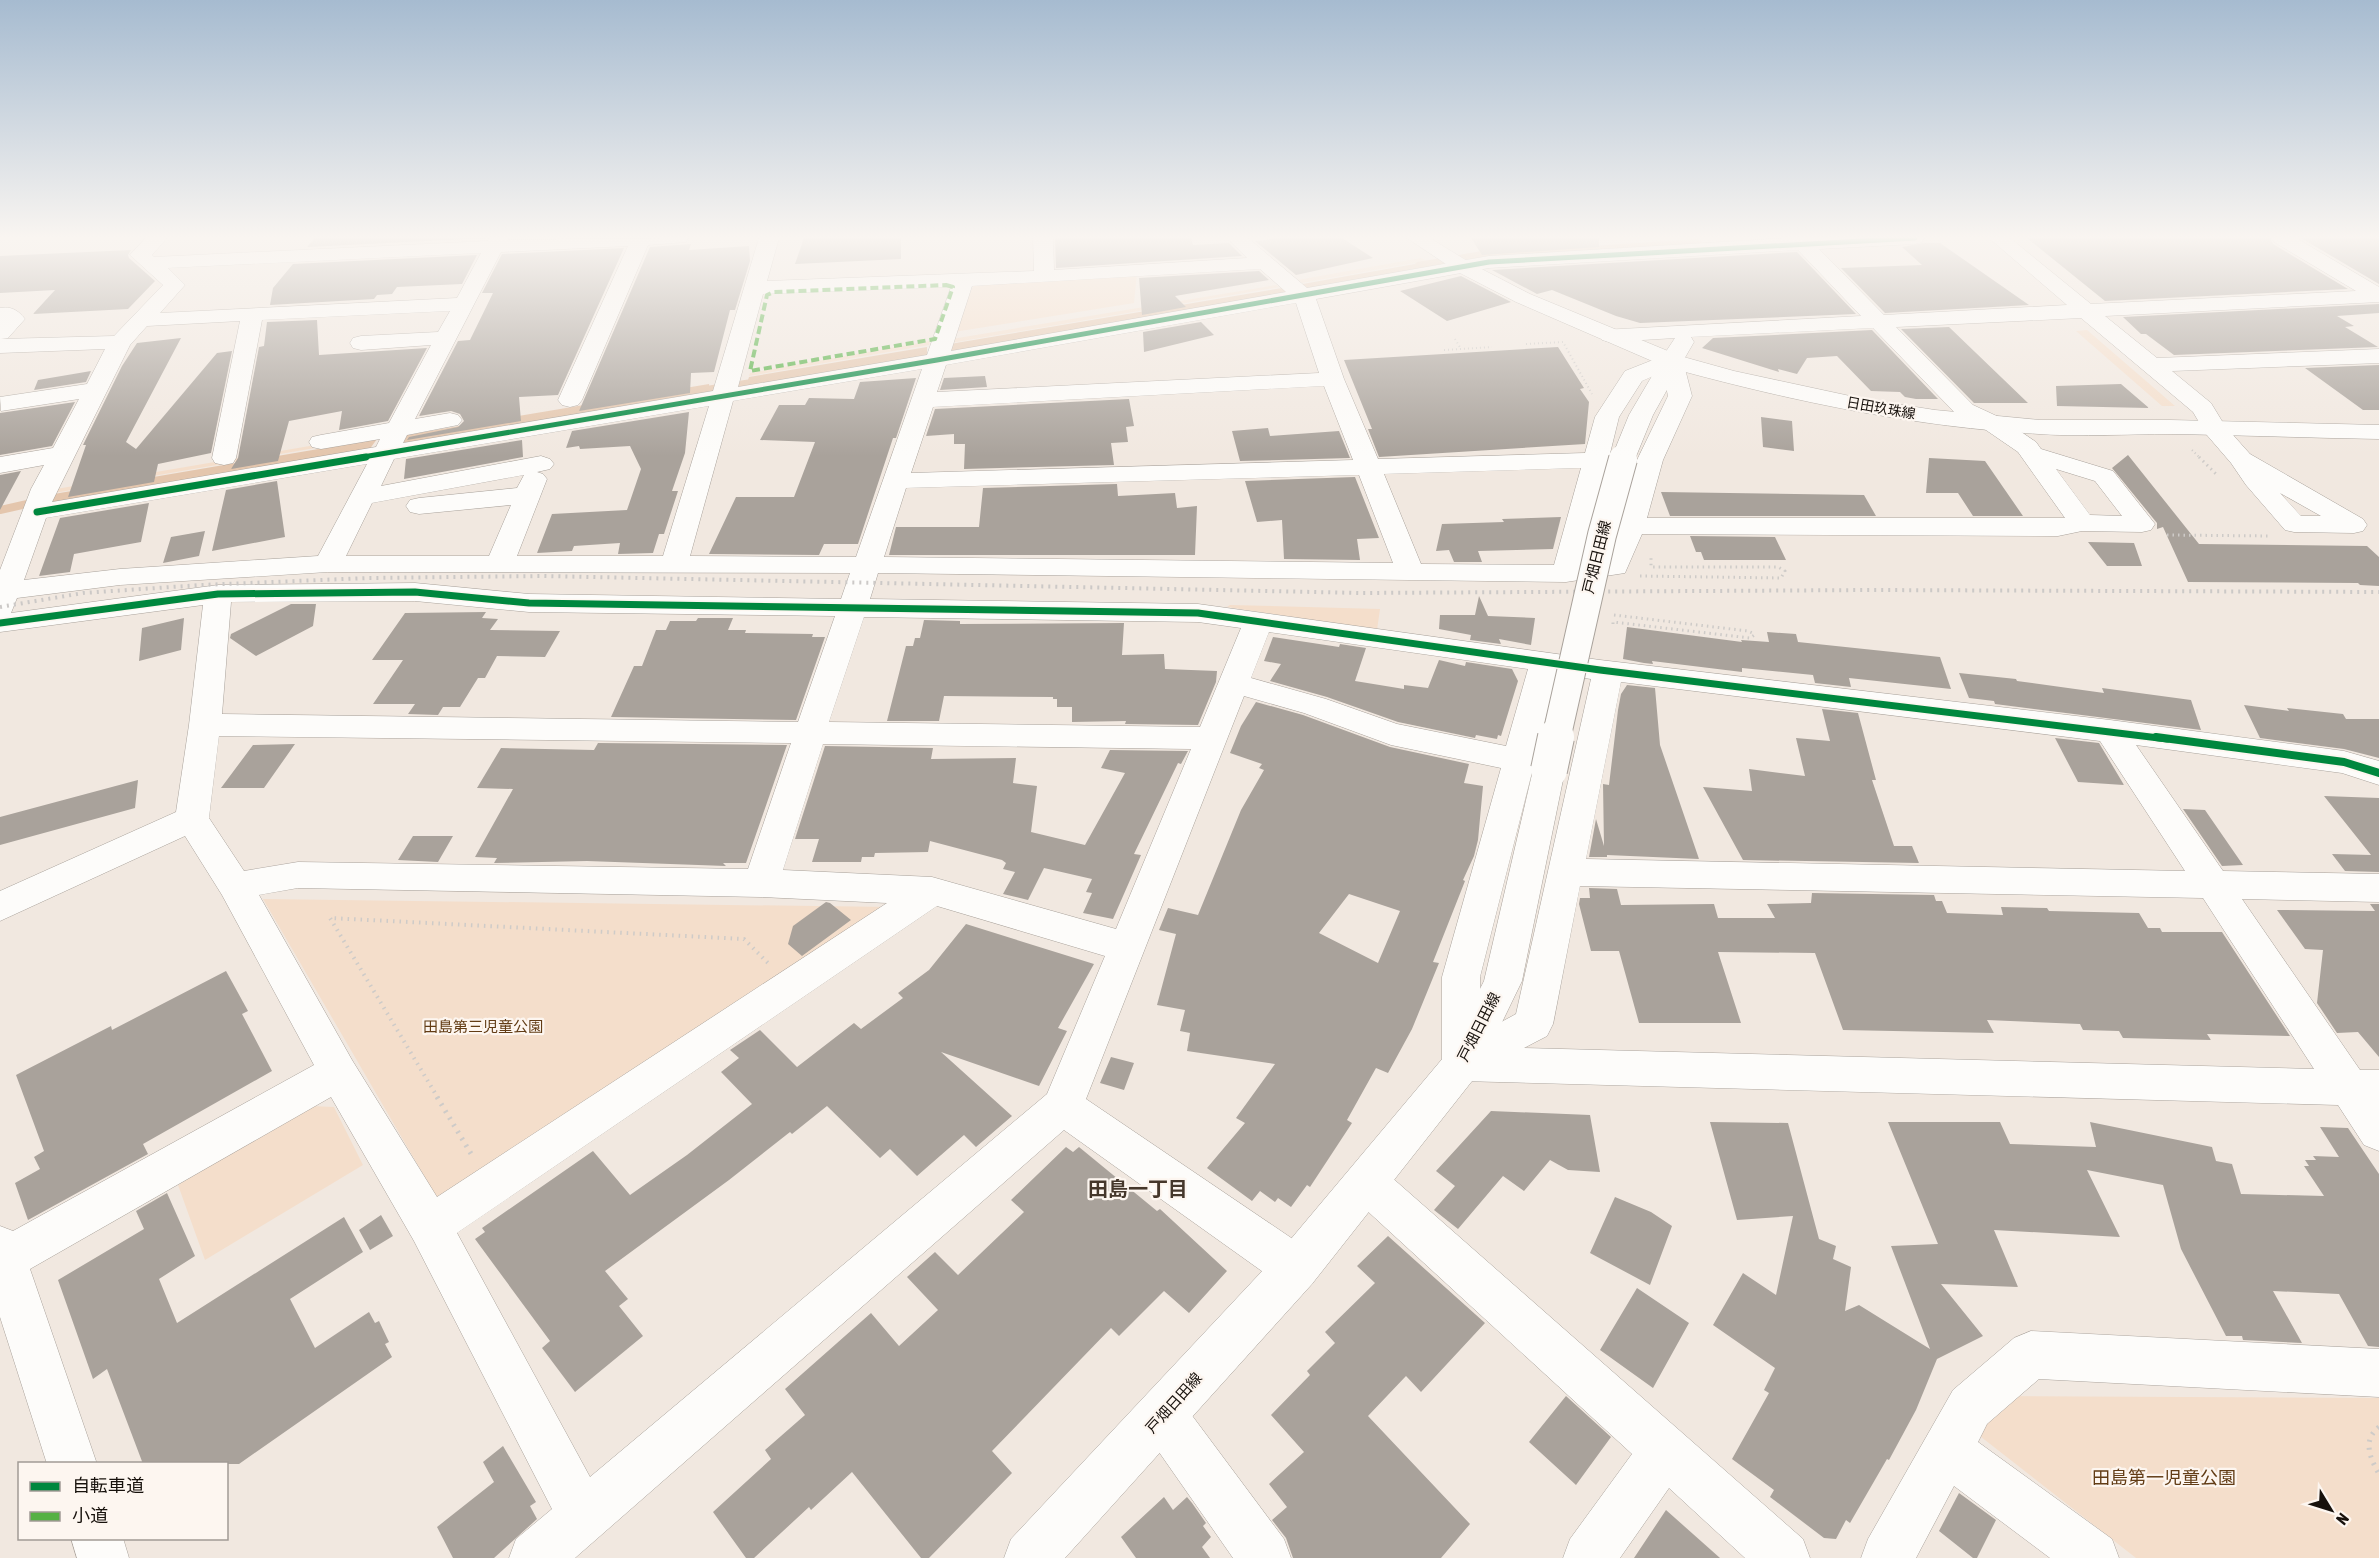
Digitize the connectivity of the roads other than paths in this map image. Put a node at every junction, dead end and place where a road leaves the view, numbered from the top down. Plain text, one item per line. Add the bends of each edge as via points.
1 (150, 311) edge
2 (322, 311) edge
3 (460, 311) edge
4 (610, 311) edge
5 (749, 311) edge
6 (954, 311) edge
7 (1099, 311) edge
8 (1201, 311) edge
9 (1309, 311) edge
10 (1553, 311) edge
11 (1867, 311) edge
12 (2064, 311) edge
13 (2077, 311) edge
14 (2077, 311) edge
15 (7, 313) dead end
16 (1085, 313) dead end
17 (252, 314) junction
18 (140, 320) junction
19 (1878, 322) junction
20 (1695, 331) junction
21 (968, 332) dead end
22 (0, 333) edge
23 (1610, 335) junction
24 (446, 338) junction
25 (120, 342) junction
26 (361, 343) dead end
27 (0, 346) edge
28 (941, 348) junction
29 (2379, 356) edge
30 (1672, 361) junction
31 (2153, 365) junction
32 (1334, 379) junction
33 (728, 385) junction
34 (95, 390) junction
35 (570, 400) junction
36 (924, 400) junction
37 (1, 404) edge
38 (1992, 423) junction
39 (557, 425) junction
40 (399, 429) junction
41 (2215, 429) junction
42 (2379, 432) edge
43 (62, 454) junction
44 (2032, 454) junction
45 (384, 455) junction
46 (224, 458) junction
47 (1609, 460) junction
48 (541, 464) junction
49 (0, 465) edge
50 (1369, 468) junction
51 (895, 481) junction
52 (528, 495) junction
53 (40, 500) junction
54 (359, 504) junction
55 (2082, 523) junction
56 (2366, 525) edge
57 (1641, 526) junction
58 (13, 543) edge
59 (500, 563) junction
60 (328, 564) junction
61 (867, 565) junction
62 (674, 566) junction
63 (1411, 573) junction
64 (1566, 574) junction
65 (218, 594) junction
66 (2, 597) edge
67 (853, 606) junction
68 (1258, 622) junction
69 (0, 623) edge
70 (1545, 662) junction
71 (1604, 671) junction
72 (1233, 683) junction
73 (205, 724) junction
74 (2110, 731) junction
75 (810, 733) junction
76 (1211, 738) junction
77 (1534, 765) junction
78 (2379, 773) edge
79 (192, 819) junction
80 (1564, 872) junction
81 (761, 884) junction
82 (2214, 885) junction
83 (236, 886) junction
84 (2379, 888) edge
85 (932, 891) junction
86 (0, 907) edge
87 (1126, 947) junction
88 (1462, 1064) junction
89 (338, 1072) junction
90 (2364, 1088) edge
91 (1063, 1106) junction
92 (2379, 1131) edge
93 (1366, 1182) junction
94 (430, 1226) junction
95 (1, 1256) edge
96 (1296, 1268) junction
97 (2379, 1373) edge
98 (1162, 1415) junction
99 (1946, 1449) junction
100 (1665, 1451) junction
101 (71, 1462) edge
102 (584, 1517) junction
103 (97, 1540) edge
104 (103, 1558) edge
105 (535, 1558) edge
106 (1030, 1558) edge
107 (1265, 1558) edge
108 (1589, 1558) edge
109 (1784, 1558) edge
110 (1887, 1558) edge
111 (2093, 1558) edge

1 - 18 street
2 - 17 street
3 - 24 street
4 - 35 street
5 - 33 street
6 - 28 street
7 - 16 street
8 - 28 street
9 - 32 street
10 - 23 street, 日田玖珠線
11 - 19 street
12 - 19 street
13 - 31 street
14 - 41 street via 2181,408
15 - 22 street via 14,319
17 - 18 street
17 - 46 street
18 - 25 street
19 - 20 street
19 - 38 street via 1965,410
20 - 23 street
20 - 30 street, 戸畑日田線 via 1685,338
21 - 28 street
23 - 30 street, 日田玖珠線
24 - 26 street
24 - 40 street
25 - 27 street
25 - 34 street
28 - 33 street
28 - 36 street
29 - 31 street
30 - 38 street, 日田玖珠線 via 1864,406
30 - 47 street, 戸畑日田線
30 - 57 street via 1680,396 1650,460
31 - 41 street via 2203,408
32 - 36 street
32 - 50 street
33 - 35 street
33 - 39 street
33 - 62 street
34 - 37 street
34 - 43 street
35 - 40 street
36 - 51 street
38 - 41 street, 日田玖珠線
38 - 44 street
39 - 45 street
39 - 48 street
40 - 45 street
40 - 46 street
41 - 42 street, 日田玖珠線
41 - 56 street via 2241,459
43 - 49 street
43 - 53 street
44 - 55 street
44 - 55 street via 2104,476 2142,524
45 - 53 street
45 - 54 street
46 - 53 street
47 - 50 street
47 - 64 street
47 - 77 street, 戸畑日田線, bridge via 1602,535
48 - 52 street
48 - 54 street
50 - 51 street
50 - 63 street
51 - 61 street
52 - 54 street
52 - 59 street
53 - 58 street
54 - 60 street
55 - 57 street via 2058,528
57 - 64 street via 1615,567
58 - 66 street
59 - 60 street
59 - 62 street
60 - 66 street via 120,577
61 - 62 street
61 - 63 street
61 - 67 street
63 - 64 street
65 - 67 street via 415,592 529,603
65 - 69 street
65 - 73 street
67 - 68 street via 1198,613
67 - 75 street
68 - 70 street
68 - 72 street
70 - 71 street
70 - 77 street
71 - 74 street
71 - 80 street
72 - 76 street
72 - 77 street via 1315,706 1391,734
73 - 75 street
73 - 79 street
74 - 78 street via 2344,762
74 - 82 street
75 - 76 street
75 - 81 street
76 - 87 street
77 - 88 street, 戸畑日田線 via 1503,981
79 - 83 street
79 - 86 street
80 - 82 street
80 - 88 street via 1533,1024
81 - 83 street via 298,875
81 - 85 street
82 - 84 street
82 - 90 street
83 - 89 street
85 - 87 street
85 - 94 street
87 - 91 street
88 - 90 street
88 - 93 street, 戸畑日田線
89 - 94 street
89 - 95 street
90 - 92 street
91 - 96 street
91 - 102 street
93 - 96 street, 戸畑日田線
93 - 100 street
94 - 102 street
95 - 101 street
96 - 98 street, 戸畑日田線
97 - 99 street via 2031,1354 1970,1407
98 - 106 street, 戸畑日田線
98 - 107 street
99 - 110 street
99 - 111 street
100 - 108 street
100 - 109 street
102 - 105 street
103 - 104 street

